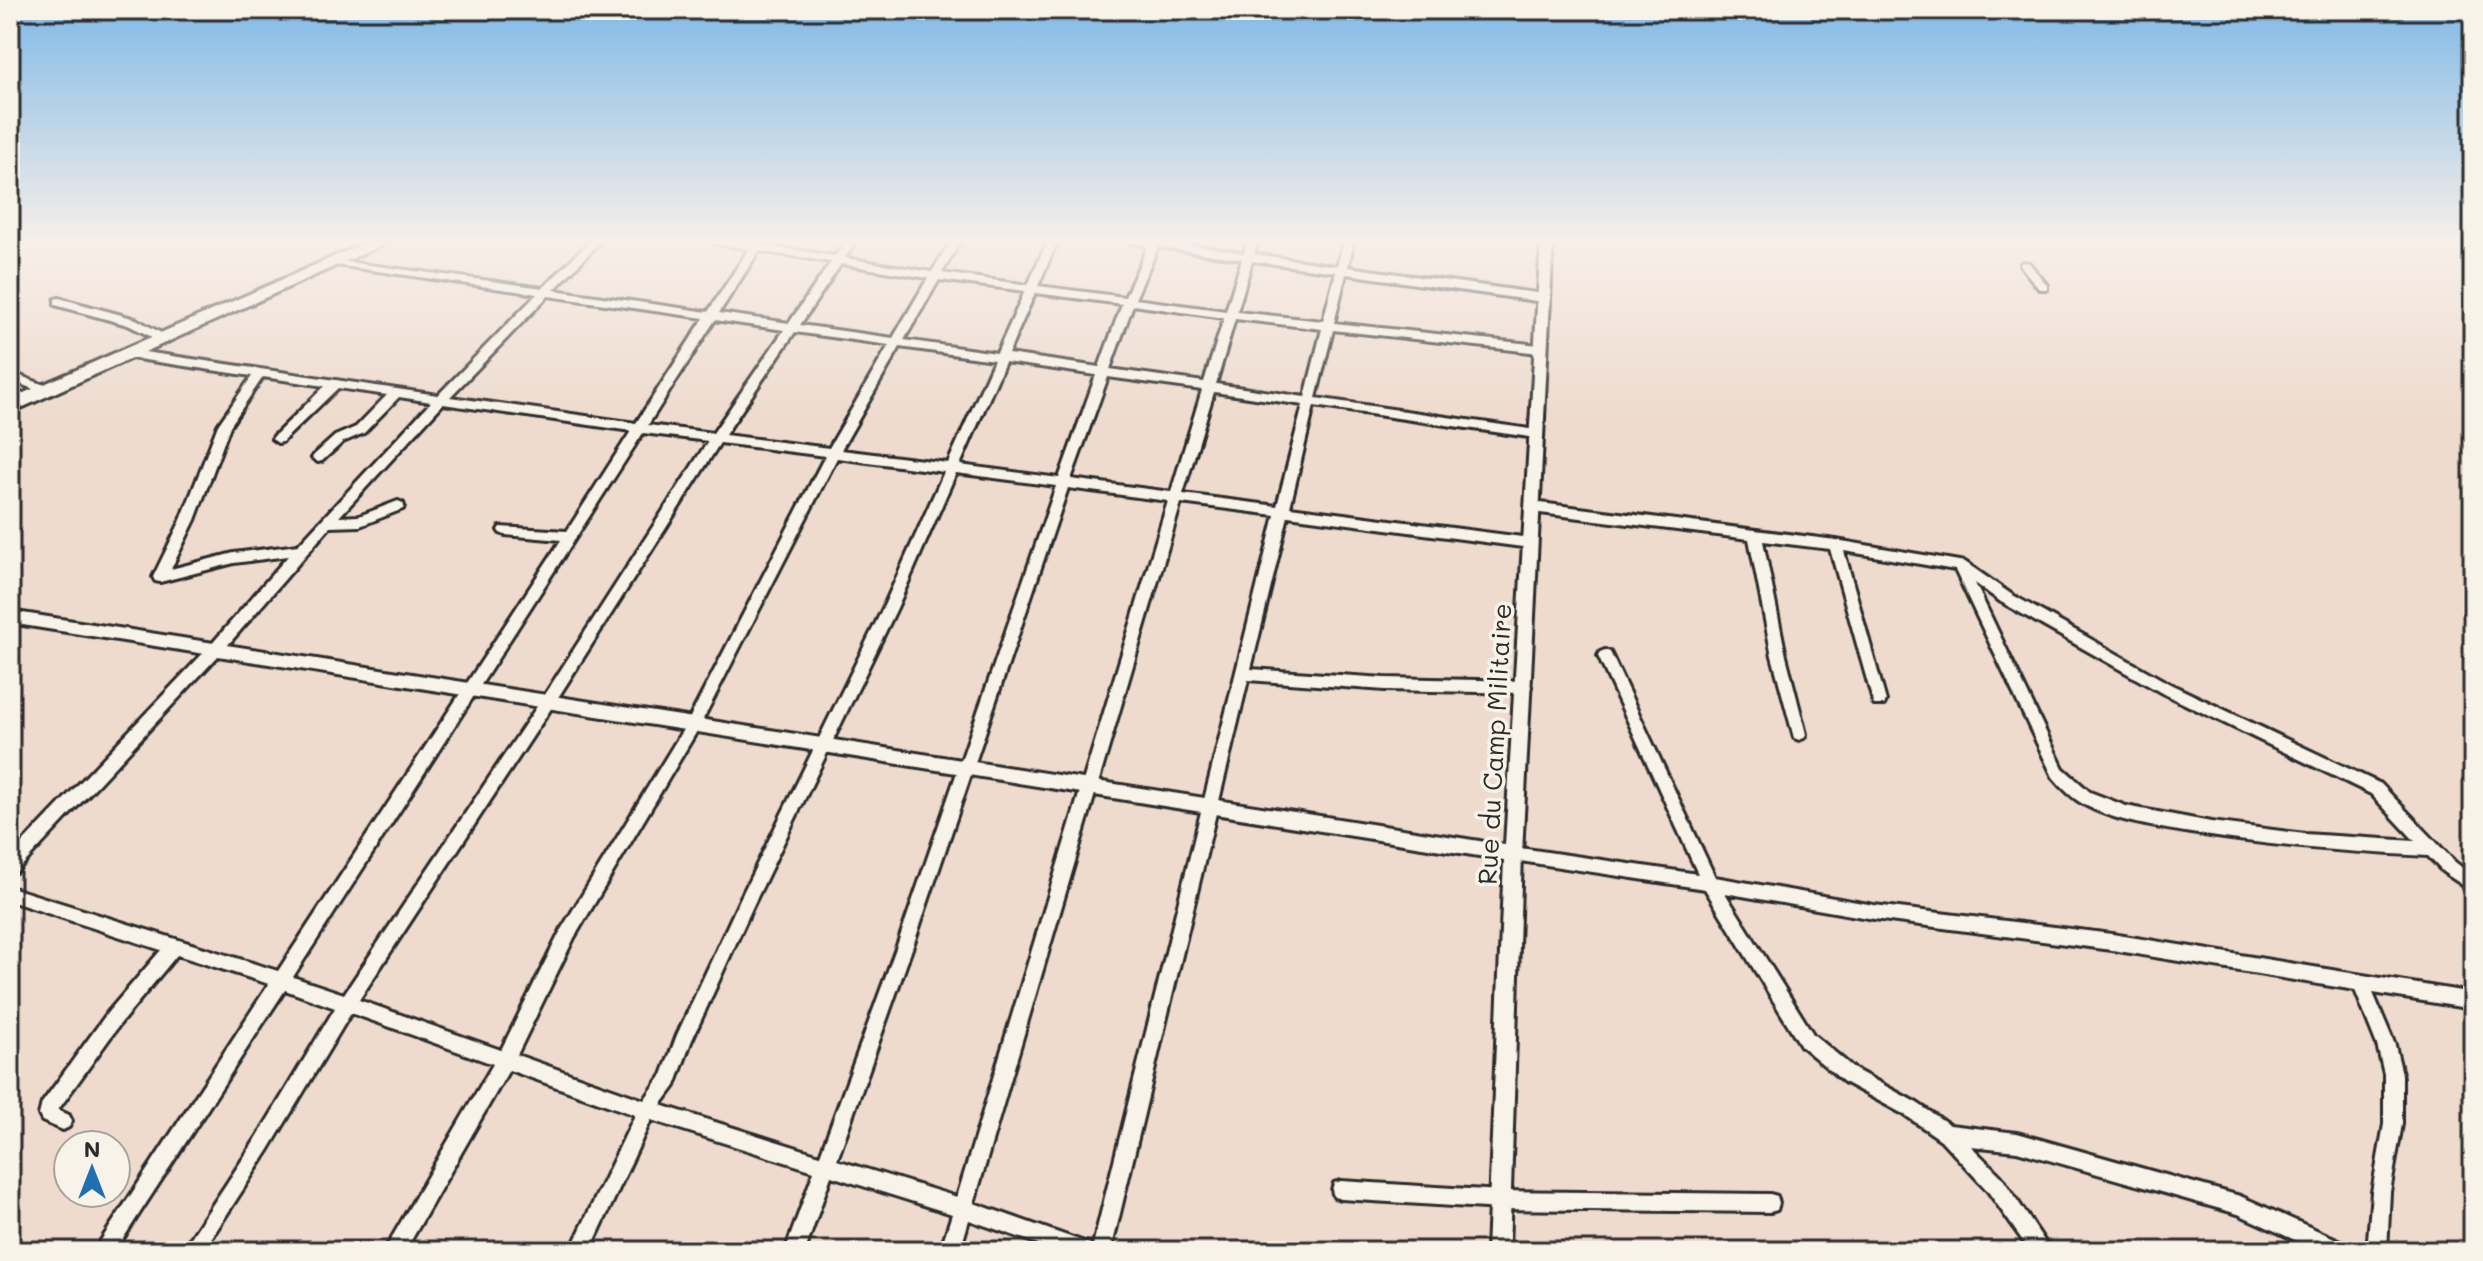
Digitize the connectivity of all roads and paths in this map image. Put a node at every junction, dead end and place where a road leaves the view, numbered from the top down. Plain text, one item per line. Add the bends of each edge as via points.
1 (1543, 298) edge
2 (255, 299) edge
3 (536, 299) edge
4 (589, 299) edge
5 (723, 299) edge
6 (812, 299) edge
7 (923, 299) edge
8 (1030, 299) edge
9 (1120, 299) edge
10 (1236, 299) edge
11 (1336, 299) edge
12 (1129, 300) junction
13 (59, 302) dead end
14 (1232, 315) junction
15 (712, 317) junction
16 (1329, 327) junction
17 (791, 330) junction
18 (166, 339) junction
19 (897, 345) junction
20 (1539, 349) junction
21 (131, 354) junction
22 (1000, 359) junction
23 (1103, 373) junction
24 (259, 374) junction
25 (10, 376) edge
26 (334, 385) junction
27 (1209, 386) junction
28 (46, 390) junction
29 (395, 394) junction
30 (439, 401) junction
31 (1310, 401) junction
32 (10, 407) edge
33 (638, 428) junction
34 (1536, 434) junction
35 (717, 437) junction
36 (278, 439) dead end
37 (834, 451) junction
38 (318, 458) dead end
39 (951, 467) junction
40 (1064, 482) junction
41 (1178, 500) junction
42 (398, 506) dead end
43 (1532, 507) junction
44 (1280, 514) junction
45 (328, 522) junction
46 (505, 530) dead end
47 (1755, 534) junction
48 (569, 536) junction
49 (1530, 543) junction
50 (1836, 545) junction
51 (302, 549) junction
52 (1960, 566) junction
53 (10, 617) edge
54 (215, 650) junction
55 (1605, 656) dead end
56 (1242, 674) junction
57 (1524, 687) junction
58 (471, 691) junction
59 (1879, 701) dead end
60 (547, 703) junction
61 (692, 727) junction
62 (1799, 734) dead end
63 (822, 748) junction
64 (965, 769) junction
65 (1091, 789) junction
66 (1209, 808) junction
67 (2431, 849) junction
68 (1513, 854) junction
69 (10, 867) edge
70 (1710, 883) junction
71 (2473, 885) edge
72 (10, 894) edge
73 (175, 945) junction
74 (280, 980) junction
75 (2361, 984) junction
76 (2473, 1001) edge
77 (347, 1004) junction
78 (506, 1058) junction
79 (647, 1110) junction
80 (63, 1121) dead end
81 (1947, 1134) junction
82 (826, 1165) junction
83 (1341, 1190) dead end
84 (1501, 1200) junction
85 (1770, 1203) dead end
86 (962, 1208) junction
87 (104, 1251) edge
88 (192, 1251) edge
89 (394, 1251) edge
90 (580, 1251) edge
91 (795, 1251) edge
92 (950, 1251) edge
93 (1086, 1251) edge
94 (1101, 1251) edge
95 (1498, 1251) edge
96 (2041, 1251) edge
97 (2341, 1251) edge
98 (2377, 1251) edge

1 - 20 street, Rue du Camp Militaire
2 - 18 main road
3 - 30 street
4 - 15 street
5 - 15 street
6 - 17 street
7 - 19 street
8 - 22 street
9 - 12 street
10 - 14 street
11 - 16 street
12 - 14 street
12 - 23 street
13 - 18 street via 132,322
14 - 16 street
14 - 27 street
15 - 17 street
15 - 33 street
16 - 20 street
16 - 31 street
17 - 19 street
17 - 35 street
18 - 21 main road
19 - 22 street
19 - 37 street
20 - 34 street, Rue du Camp Militaire
21 - 24 street
21 - 28 main road
22 - 23 street
22 - 39 street
23 - 27 street
23 - 40 street
24 - 26 street
24 - 51 street via 224,425 160,577 234,558
25 - 28 street
26 - 29 street
26 - 36 street
27 - 31 street
27 - 41 street
28 - 32 main road
29 - 30 street
29 - 38 street via 360,430 339,439
30 - 33 street
30 - 45 street
31 - 34 street
31 - 44 street
33 - 35 street
33 - 48 street
34 - 43 street, Rue du Camp Militaire
35 - 37 street
35 - 60 street
37 - 39 street
37 - 61 street
39 - 40 street
39 - 63 street
40 - 41 street
40 - 64 street
41 - 44 street
41 - 65 street via 1140,612
42 - 45 street via 360,521
43 - 47 street
43 - 49 street, Rue du Camp Militaire
44 - 49 street
44 - 56 street
45 - 51 street
46 - 48 street
47 - 50 street
47 - 62 street
48 - 58 street
49 - 57 street, Rue du Camp Militaire
50 - 52 street
50 - 59 street
51 - 54 street
52 - 67 street via 2165,688 2376,789
52 - 67 street via 2058,772 2078,793 2138,815 2233,834 2310,844
53 - 54 street
54 - 58 street
54 - 69 street
55 - 70 street
56 - 57 street
56 - 66 street
57 - 68 street, Rue du Camp Militaire
58 - 60 street
58 - 74 street
60 - 61 street
60 - 77 street
61 - 63 street
61 - 78 street via 548,967
63 - 64 street
63 - 79 street via 669,1080
64 - 65 street
64 - 82 street
65 - 66 street
65 - 86 street
66 - 68 street
66 - 94 street
67 - 71 street
68 - 70 street
68 - 84 street, Rue du Camp Militaire
70 - 75 street
70 - 81 street via 1807,1040 1850,1076
72 - 73 street
73 - 74 street
73 - 80 street via 48,1109 48,1115
74 - 77 street
74 - 87 street
75 - 76 street
75 - 98 street via 2393,1074 2393,1124
77 - 78 street
77 - 88 street
78 - 79 street
78 - 89 street
79 - 82 street
79 - 90 street
81 - 96 street via 1994,1183
81 - 97 street via 2017,1142 2240,1205
82 - 86 street
82 - 91 street
83 - 84 street
84 - 85 street
84 - 95 street, Rue du Camp Militaire
86 - 92 street
86 - 93 street

